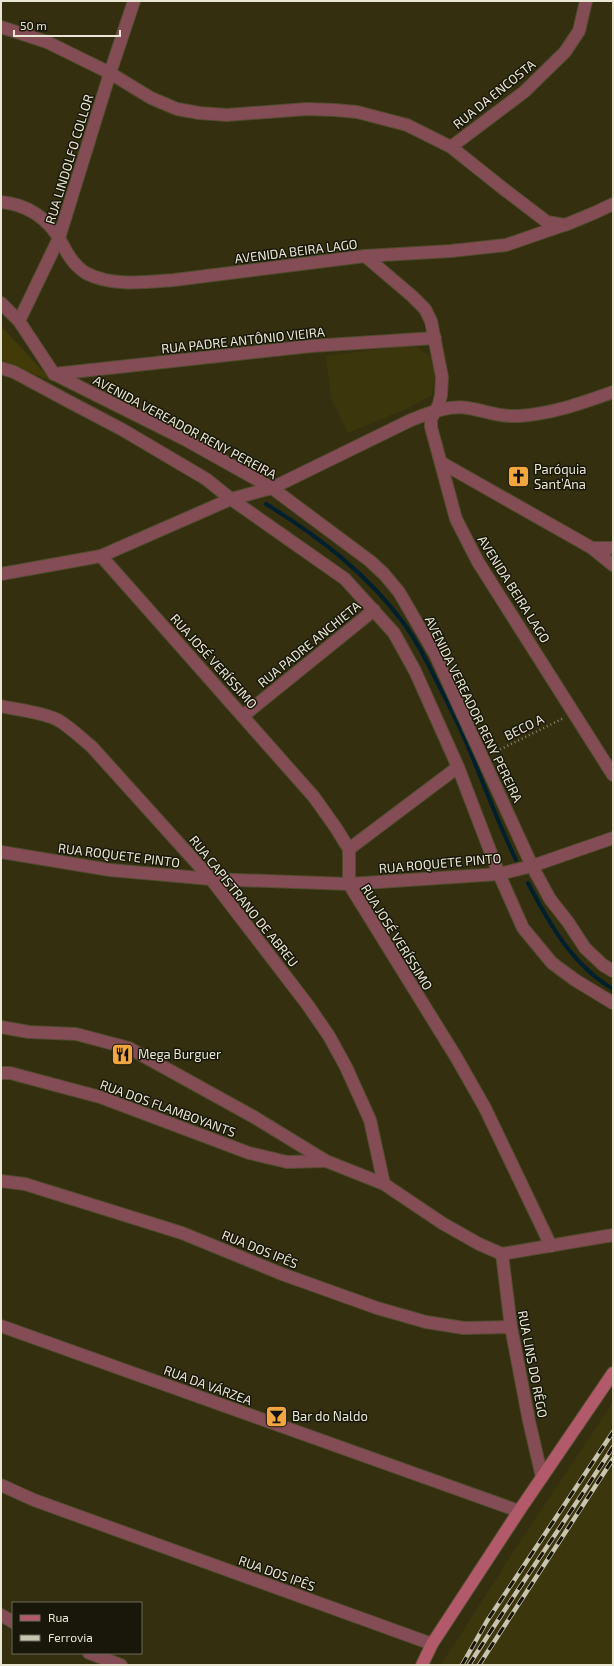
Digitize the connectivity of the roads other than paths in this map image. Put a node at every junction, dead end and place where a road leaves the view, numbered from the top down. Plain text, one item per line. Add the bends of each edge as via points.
1 (134, 1) edge
2 (586, 1) edge
3 (1, 27) edge
4 (110, 73) junction
5 (451, 146) junction
6 (1, 202) edge
7 (613, 204) edge
8 (565, 225) junction
9 (59, 238) junction
10 (365, 256) junction
11 (1, 303) edge
12 (19, 321) junction
13 (435, 338) junction
14 (1, 368) edge
15 (54, 374) junction
16 (613, 392) edge
17 (433, 412) junction
18 (442, 463) junction
19 (272, 488) junction
20 (231, 499) junction
21 (592, 548) junction
22 (613, 548) edge
23 (101, 556) junction
24 (613, 565) edge
25 (1, 574) edge
26 (374, 610) junction
27 (1, 706) edge
28 (243, 716) junction
29 (458, 767) junction
30 (613, 775) edge
31 (613, 838) edge
32 (349, 849) junction
33 (1, 852) edge
34 (532, 866) junction
35 (499, 874) junction
36 (211, 879) junction
37 (349, 884) junction
38 (613, 971) edge
39 (613, 1003) edge
40 (1, 1027) edge
41 (1, 1073) edge
42 (326, 1161) junction
43 (1, 1181) edge
44 (384, 1184) junction
45 (613, 1235) edge
46 (551, 1246) junction
47 (502, 1254) junction
48 (1, 1326) edge
49 (511, 1327) junction
50 (613, 1373) edge
51 (542, 1478) junction
52 (1, 1484) edge
53 (519, 1511) junction
54 (1, 1615) edge
55 (12, 1621) edge
56 (432, 1644) junction
57 (92, 1654) edge
58 (121, 1665) edge
59 (422, 1665) edge

1 - 4 street, RUA LINDOLFO COLLOR
2 - 5 street, RUA DA ENCOSTA via 579,31 565,52 524,92
3 - 4 street via 47,42
4 - 5 street via 151,98 176,109 227,114 306,109 357,112 407,125
4 - 9 street, RUA LINDOLFO COLLOR
5 - 8 street via 547,222
6 - 9 street, AVENIDA BEIRA LAGO via 22,206 36,213 50,225
7 - 8 street
8 - 10 street via 506,245
9 - 10 street, AVENIDA BEIRA LAGO via 69,258 86,273 100,279 127,282 174,280
9 - 12 street, RUA LINDOLFO COLLOR
10 - 13 street, AVENIDA BEIRA LAGO via 425,309
11 - 12 street, AVENIDA VEREADOR RENY PEREIRA
12 - 15 street, AVENIDA VEREADOR RENY PEREIRA
13 - 15 street, RUA PADRE ANTÔNIO VIEIRA via 311,346
13 - 17 street, AVENIDA BEIRA LAGO via 442,386 438,404
14 - 20 street via 14,372 123,430 206,479
15 - 19 street, AVENIDA VEREADOR RENY PEREIRA via 186,440
16 - 17 street via 573,407 546,413 499,416 467,408
17 - 18 street, AVENIDA BEIRA LAGO via 431,427
17 - 19 street via 411,420
18 - 21 street
18 - 30 street, AVENIDA BEIRA LAGO via 456,519 478,562
19 - 20 street
19 - 34 street, AVENIDA VEREADOR RENY PEREIRA via 370,561 399,592 435,654
20 - 23 street
20 - 26 street via 345,579
21 - 22 street
21 - 24 street
23 - 25 street
23 - 28 street, RUA JOSÉ VERÍSSIMO
26 - 28 street, RUA PADRE ANCHIETA
26 - 29 street via 394,633 415,671
27 - 36 street, RUA CAPISTRANO DE ABREU via 58,720 74,732 92,748
28 - 32 street, RUA JOSÉ VERÍSSIMO via 314,797
29 - 32 street
29 - 35 street
31 - 34 street, RUA ROQUETE PINTO
32 - 37 street, RUA JOSÉ VERÍSSIMO
33 - 36 street, RUA ROQUETE PINTO via 110,870
34 - 35 street, RUA ROQUETE PINTO
34 - 38 street, AVENIDA VEREADOR RENY PEREIRA via 550,900 586,948
35 - 37 street, RUA ROQUETE PINTO
35 - 39 street via 523,928 552,963 574,980
36 - 37 street, RUA ROQUETE PINTO
36 - 44 street, RUA CAPISTRANO DE ABREU via 329,1036 368,1116
37 - 46 street, RUA JOSÉ VERÍSSIMO via 485,1108
40 - 42 street via 29,1032 76,1034 129,1048 254,1117
41 - 42 street, RUA DOS FLAMBOYANTS via 10,1073 100,1097 249,1153 287,1162
42 - 44 street
43 - 49 street, RUA DOS IPÊS via 25,1184 182,1233 282,1274 377,1308 426,1322 464,1328
44 - 47 street via 442,1223
45 - 46 street
46 - 47 street
47 - 49 street, RUA LINS DO RÊGO
48 - 53 street, RUA DA VÁRZEA
49 - 51 street, RUA LINS DO RÊGO
50 - 51 main road
51 - 53 main road
52 - 56 street, RUA DOS IPÊS via 34,1500
53 - 56 main road
54 - 55 street
56 - 59 main road
57 - 58 street

